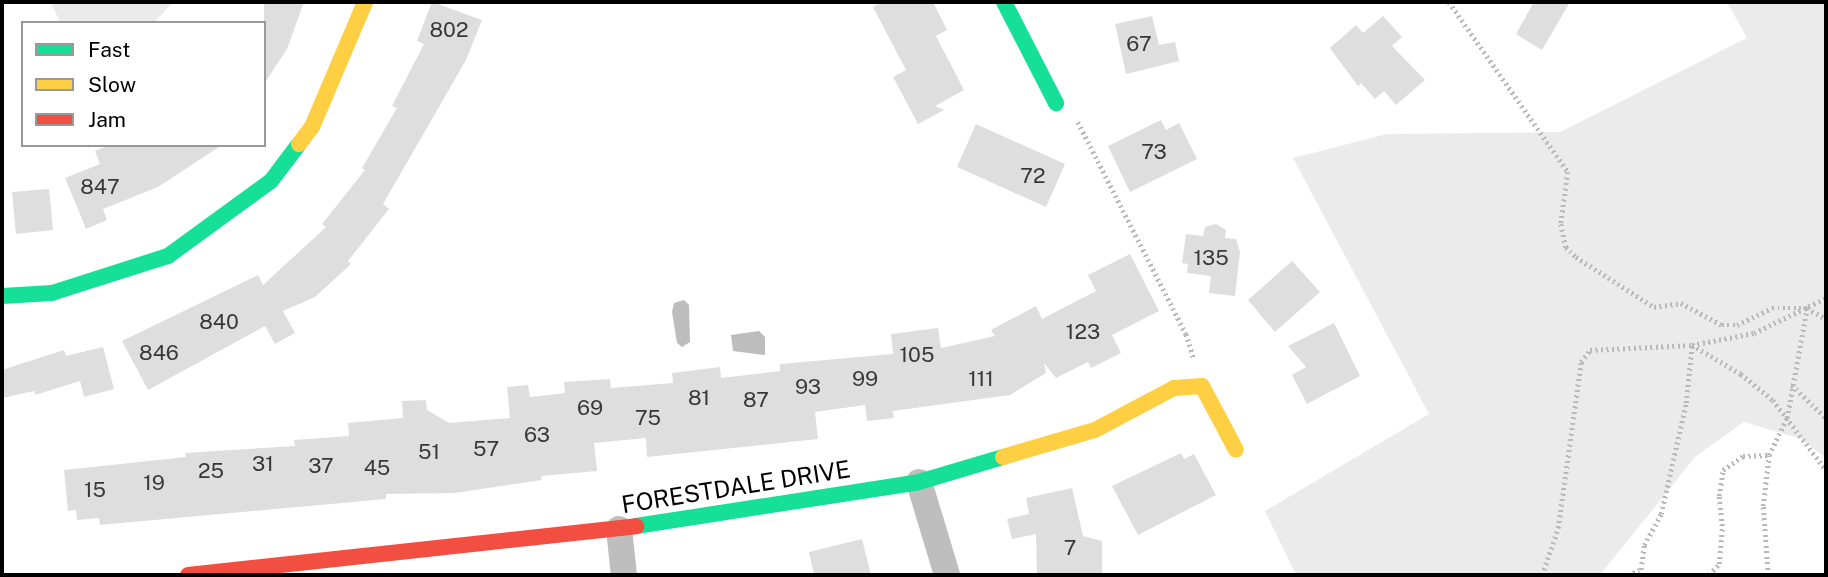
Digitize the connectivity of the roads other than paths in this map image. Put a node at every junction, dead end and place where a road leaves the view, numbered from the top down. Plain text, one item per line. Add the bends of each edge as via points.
1 (365, 2) edge
2 (1004, 2) edge
3 (1056, 103) road end
4 (2, 296) edge
5 (1236, 450) dead end
6 (919, 482) junction
7 (619, 529) junction
8 (279, 571) edge
9 (188, 575) edge
10 (624, 575) edge
11 (947, 575) edge

1 - 4 street via 312,127 271,181 167,256 52,293
2 - 3 street
5 - 6 street, FORESTDALE DRIVE via 1202,386 1174,388 1095,430
6 - 7 street, FORESTDALE DRIVE
6 - 11 street
7 - 8 street, FORESTDALE DRIVE
7 - 10 street
8 - 9 street, FORESTDALE DRIVE

